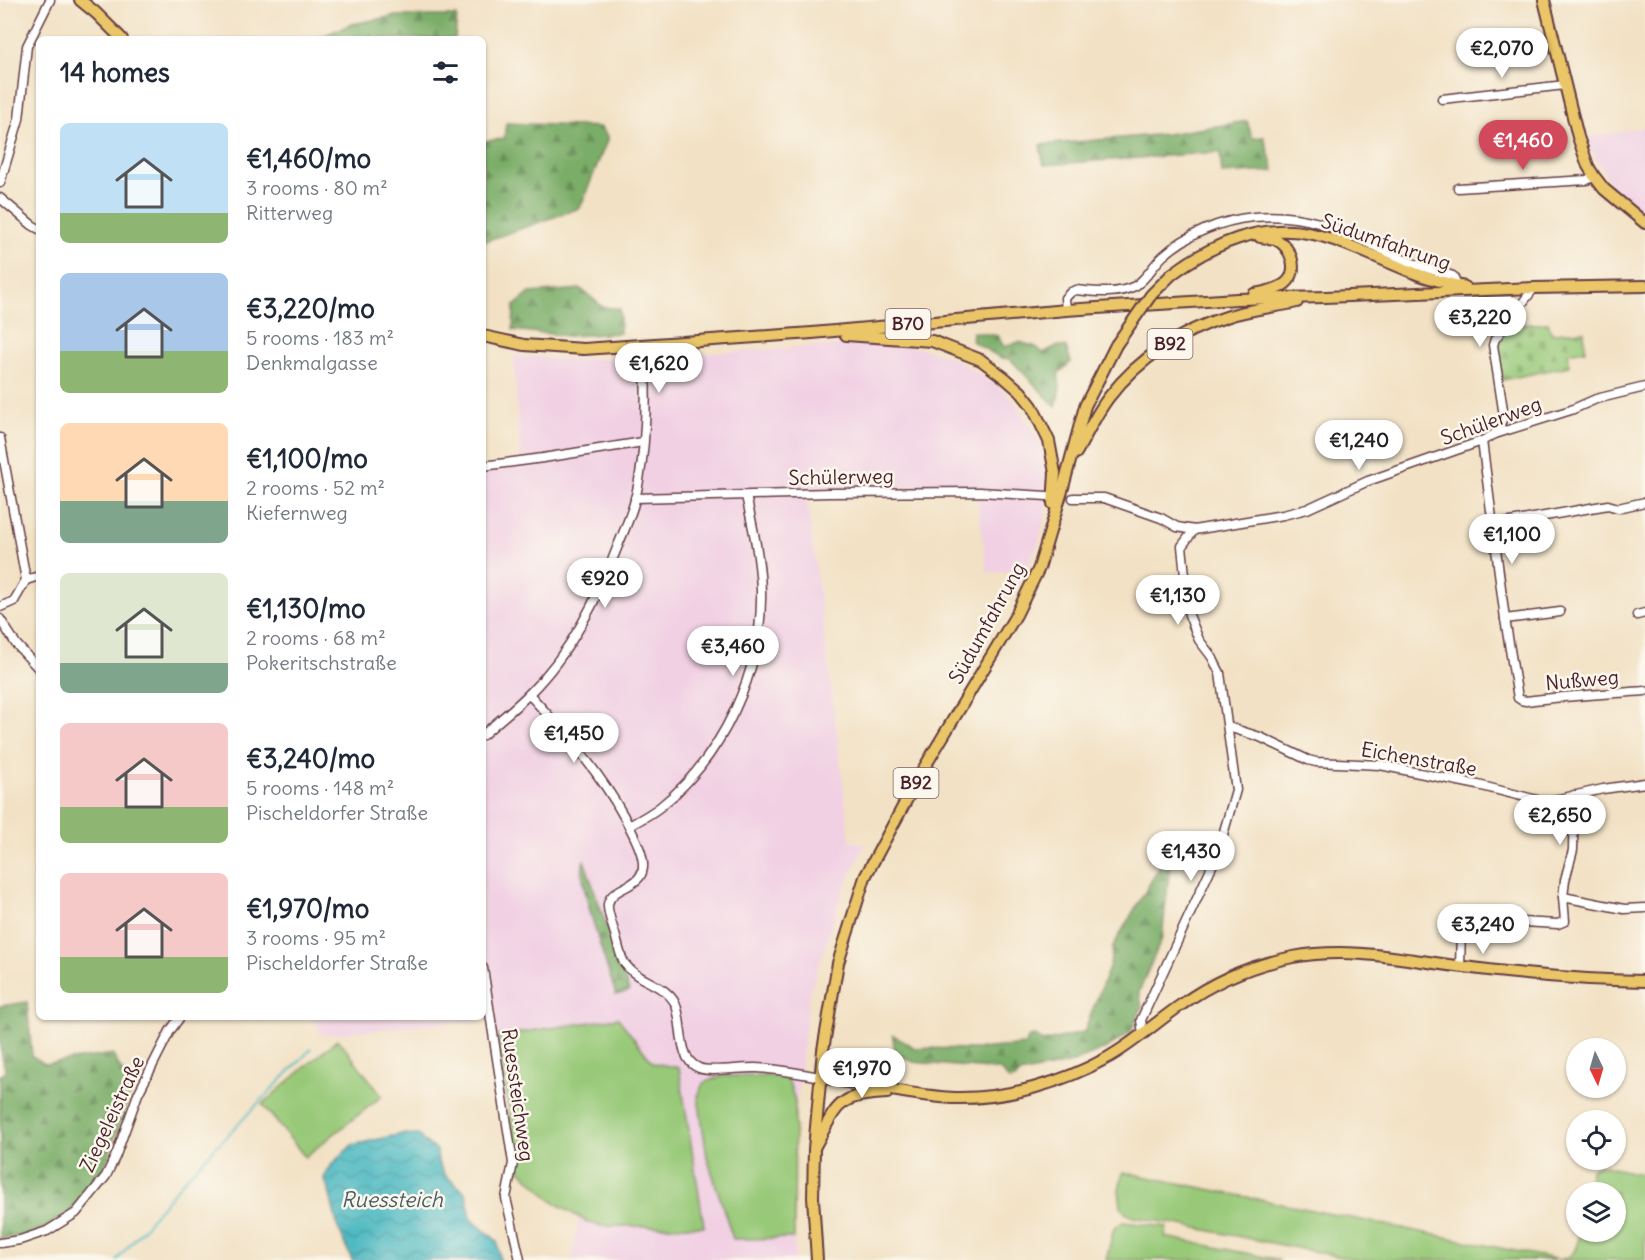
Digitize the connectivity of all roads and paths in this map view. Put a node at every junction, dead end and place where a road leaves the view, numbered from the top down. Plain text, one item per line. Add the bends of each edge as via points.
1 (50, 0) edge
2 (81, 0) edge
3 (1544, 0) edge
4 (119, 36) edge
5 (1565, 85) junction
6 (1442, 99) dead end
7 (1594, 176) junction
8 (0, 183) edge
9 (1458, 189) dead end
10 (0, 198) edge
11 (1645, 223) edge
12 (36, 227) edge
13 (1248, 235) junction
14 (1642, 284) edge
15 (1457, 285) junction
16 (1534, 288) junction
17 (1476, 290) junction
18 (1326, 297) junction
19 (1237, 299) junction
20 (1066, 310) junction
21 (812, 333) junction
22 (486, 337) edge
23 (644, 345) junction
24 (1645, 387) edge
25 (1503, 416) junction
26 (1516, 428) junction
27 (1495, 434) junction
28 (0, 438) edge
29 (1482, 441) junction
30 (643, 442) junction
31 (486, 466) edge
32 (1068, 469) junction
33 (746, 496) junction
34 (1047, 496) dead end
35 (635, 498) junction
36 (1073, 498) dead end
37 (1645, 502) edge
38 (1493, 525) junction
39 (1177, 527) junction
40 (1194, 530) junction
41 (1046, 544) junction
42 (1182, 546) junction
43 (36, 577) edge
44 (26, 580) junction
45 (0, 607) edge
46 (1560, 612) dead end
47 (0, 619) edge
48 (1505, 619) junction
49 (36, 666) edge
50 (1645, 691) edge
51 (529, 694) junction
52 (1228, 727) junction
53 (486, 732) edge
54 (1645, 783) edge
55 (1574, 795) junction
56 (629, 826) junction
57 (1563, 897) junction
58 (1645, 908) edge
59 (1460, 967) junction
60 (1645, 981) edge
61 (486, 988) edge
62 (178, 1020) edge
63 (1143, 1034) junction
64 (820, 1077) junction
65 (909, 1093) junction
66 (814, 1149) junction
67 (0, 1243) edge
68 (520, 1260) edge
69 (817, 1260) edge

1 - 8 street via 27,46 19,119
2 - 4 main road
3 - 5 main road
5 - 6 street
5 - 7 main road via 1583,152
7 - 9 street via 1587,180
7 - 11 main road
10 - 12 street
13 - 15 main road, Südumfahrung / B92 via 1291,231 1311,234
13 - 19 main road via 1275,239 1288,252 1293,268 1291,277 1276,289
13 - 32 main road, Südumfahrung / B92, bridge via 1190,261 1151,295 1116,345 1085,406
14 - 16 main road, B70
15 - 17 main road, Südumfahrung / B92
15 - 20 street via 1453,276 1407,261 1322,223 1284,216 1253,217 1223,223 1188,238 1162,257 1141,282 1125,290 1071,292 1065,298
16 - 17 main road, B70
16 - 25 street via 1493,345
17 - 18 main road, B70
18 - 19 main road, B70
18 - 32 main road, B92 via 1230,316 1182,335 1138,366 1109,397
19 - 20 main road, B70
20 - 21 main road, B70
21 - 23 main road, B70
21 - 41 main road, B92 via 932,341 981,360 1021,392 1032,406 1053,456 1055,492
22 - 23 main road, B70 via 555,348
23 - 30 street via 647,407
24 - 26 street, Schülerweg via 1596,399
25 - 26 street
25 - 27 street
26 - 27 street, Schülerweg
27 - 29 street, Schülerweg
28 - 44 street
29 - 38 street
29 - 40 street, Schülerweg via 1368,481 1306,509
30 - 31 street
30 - 35 street
32 - 41 main road, Südumfahrung / B92
33 - 34 street, Schülerweg via 980,492
33 - 35 street, Schülerweg
33 - 56 street via 758,559 760,608 754,652 740,699 719,740 694,773 662,805
35 - 51 street via 611,564 583,623
36 - 39 street, Schülerweg via 1104,498
37 - 38 street
38 - 48 street
39 - 40 street, Schülerweg
39 - 42 street
40 - 42 street
41 - 64 main road, Südumfahrung / B92 via 1016,615 921,773 865,877 838,963
42 - 52 street via 1189,615 1220,673
43 - 44 street
44 - 45 street via 14,601
46 - 48 street
47 - 49 street
48 - 50 street, Nußweg via 1516,693 1521,700
51 - 53 street
51 - 56 street via 586,759
52 - 55 street, Eichenstraße via 1316,762 1380,765 1541,801
52 - 63 street via 1236,790 1217,855 1141,1020
54 - 55 street, Eichenstraße
55 - 57 street via 1573,850
56 - 64 street via 642,856 643,869 638,880 612,896 608,904 613,929 624,963 664,990 674,1002 684,1052 690,1062 706,1070 756,1068
57 - 58 street via 1624,909
57 - 59 street via 1564,921 1558,924 1464,921
59 - 60 main road via 1530,976
59 - 63 main road via 1357,952 1293,957 1235,974 1208,987
61 - 68 street, Ruessteichweg via 513,1163 507,1205
62 - 67 street, Ziegeleistraße via 138,1094 106,1176 76,1213 47,1231
63 - 65 main road via 1108,1058 1070,1076 1028,1089 952,1099
64 - 65 main road
64 - 66 main road, B92
65 - 66 main road via 847,1099 834,1113
66 - 69 main road, B92

